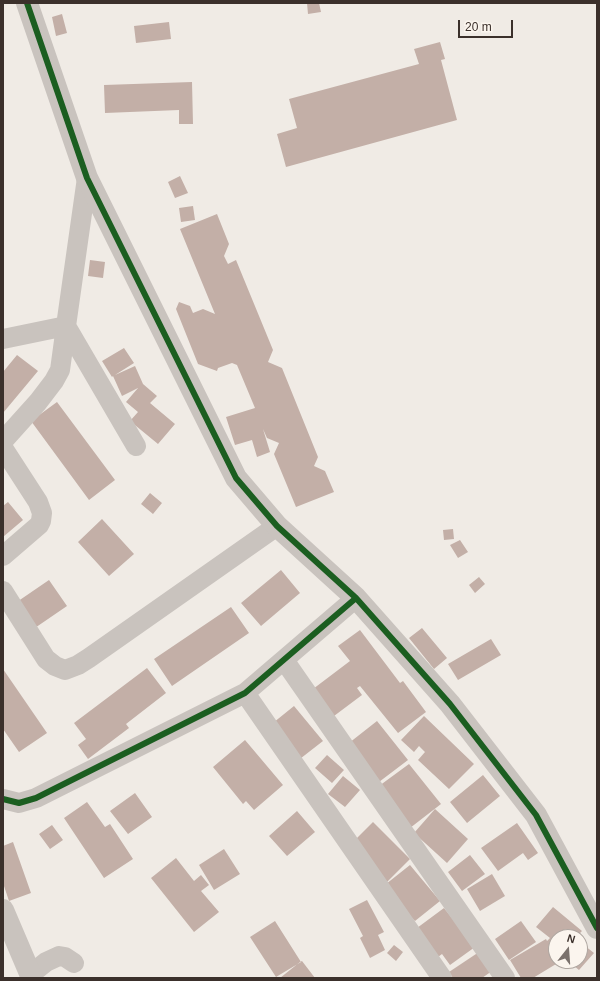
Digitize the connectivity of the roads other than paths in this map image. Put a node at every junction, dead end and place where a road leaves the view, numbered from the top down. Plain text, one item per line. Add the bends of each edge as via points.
1 (27, 3) edge
2 (87, 178) junction
3 (66, 326) junction
4 (3, 339) edge
5 (3, 441) edge
6 (136, 446) dead end
7 (3, 448) edge
8 (277, 526) junction
9 (3, 556) edge
10 (3, 592) edge
11 (356, 598) junction
12 (284, 660) junction
13 (245, 693) junction
14 (3, 799) edge
15 (4, 913) edge
16 (597, 928) edge
17 (74, 963) dead end
18 (32, 976) edge
19 (442, 978) edge
20 (505, 978) edge

1 - 2 street
2 - 3 street
2 - 8 street via 236,478
3 - 4 street
3 - 5 street via 60,370 54,381
3 - 6 street
7 - 9 street via 38,502 42,513 39,525
8 - 10 street via 89,658 65,670 46,658
8 - 11 street
11 - 12 street
11 - 16 street via 450,704 536,815
12 - 13 street
12 - 20 street
13 - 14 street via 36,798 20,803
13 - 19 street
15 - 18 street
17 - 18 street via 59,956 46,962

